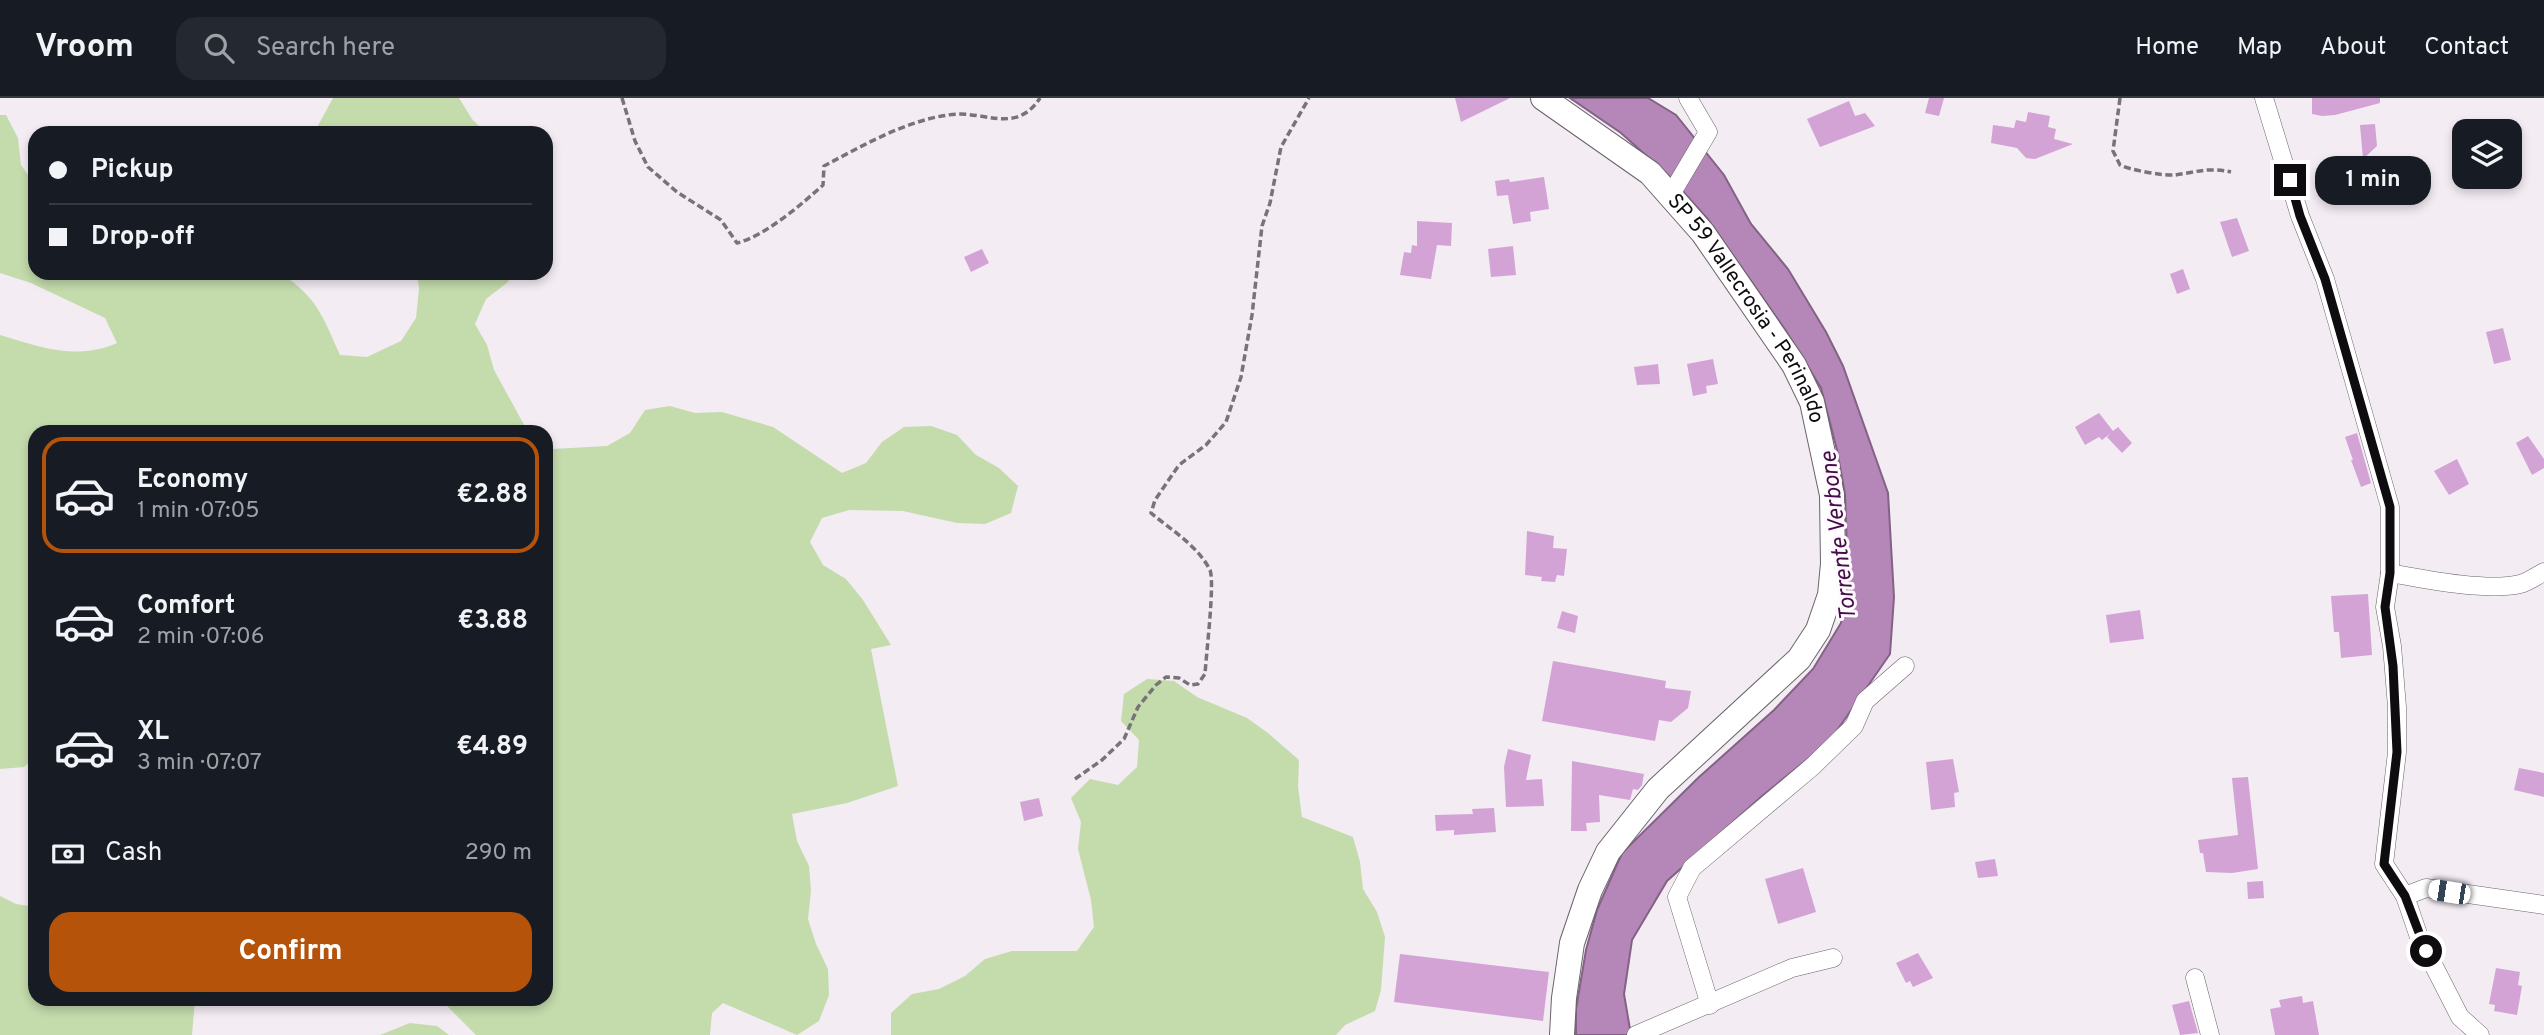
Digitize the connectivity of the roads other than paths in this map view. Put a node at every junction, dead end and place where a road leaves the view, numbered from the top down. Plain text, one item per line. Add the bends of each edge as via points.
1 (1543, 98) edge
2 (1688, 98) edge
3 (2264, 98) edge
4 (1673, 191) junction
5 (2544, 572) edge
6 (2390, 573) junction
7 (1905, 666) dead end
8 (2405, 896) junction
9 (2544, 905) edge
10 (1833, 958) dead end
11 (2195, 978) dead end
12 (1710, 1005) junction
13 (1562, 1035) edge
14 (1638, 1035) edge
15 (2210, 1035) edge
16 (2480, 1035) edge

1 - 4 main road, SP 59 Vallecrosia - Perinaldo
2 - 4 street via 1708,132
3 - 6 street via 2300,216 2325,279 2390,507
4 - 13 main road, SP 59 Vallecrosia - Perinaldo via 1794,365 1812,402 1832,495 1830,595 1818,630 1799,659 1658,789 1608,852 1572,943
5 - 6 street via 2520,584 2497,585
6 - 8 street via 2385,607 2394,670 2397,752 2384,864
7 - 12 street via 1865,701 1854,726 1813,766 1692,868 1677,897
8 - 9 street via 2426,888
8 - 16 street via 2418,937 2460,1017
10 - 12 street via 1792,968
11 - 15 street
12 - 14 street

